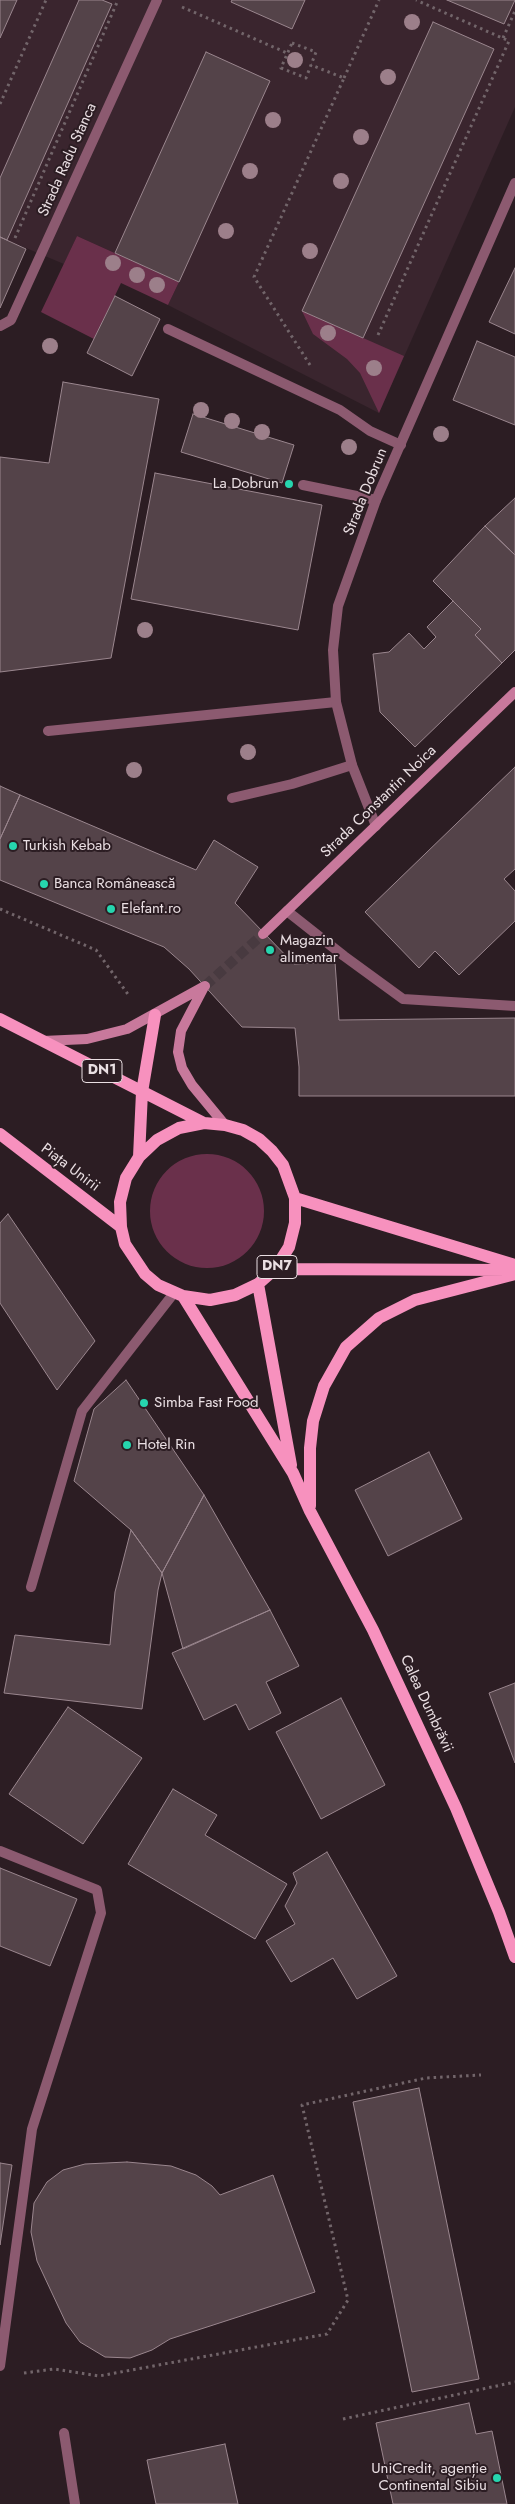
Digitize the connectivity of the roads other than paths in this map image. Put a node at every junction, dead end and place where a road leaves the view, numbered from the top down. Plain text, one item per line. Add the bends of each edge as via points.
1 (157, 0) edge
2 (515, 183) edge
3 (0, 326) edge
4 (168, 329) dead end
5 (401, 444) junction
6 (303, 485) dead end
7 (376, 500) junction
8 (515, 692) edge
9 (336, 702) junction
10 (48, 731) dead end
11 (352, 765) junction
12 (232, 798) dead end
13 (376, 826) junction
14 (287, 910) junction
15 (263, 934) tunnel mouth
16 (515, 1006) edge
17 (155, 1015) junction
18 (0, 1019) edge
19 (42, 1041) junction
20 (142, 1092) junction
21 (204, 1124) junction
22 (225, 1125) junction
23 (0, 1134) edge
24 (139, 1157) junction
25 (295, 1198) junction
26 (121, 1227) junction
27 (515, 1265) edge
28 (275, 1269) junction
29 (515, 1270) edge
30 (515, 1274) edge
31 (258, 1284) junction
32 (179, 1295) junction
33 (293, 1472) junction
34 (310, 1511) junction
35 (31, 1587) dead end
36 (0, 1851) edge
37 (515, 1957) edge
38 (0, 2366) edge
39 (64, 2433) dead end
40 (75, 2504) edge

1 - 3 street, Strada Radu Stanca via 11,320
2 - 5 street, Strada Dobrun
4 - 5 street via 340,410 370,431
5 - 7 street, Strada Dobrun
6 - 7 street
7 - 9 street, Strada Dobrun via 338,606 332,650
8 - 13 main road, Strada Constantin Noica
9 - 10 street
9 - 11 street, Strada Dobrun
11 - 12 street
11 - 13 street, Strada Dobrun
13 - 14 main road, Strada Constantin Noica
14 - 15 main road, Strada Constantin Noica
14 - 16 street via 403,999
17 - 19 main road via 127,1030 104,1036
17 - 20 main road
17 - 22 main road via 205,986 181,1032 178,1052 182,1068 192,1085
18 - 19 main road, DN1
19 - 20 main road, DN1
20 - 21 main road, DN1
20 - 24 main road
21 - 22 main road, DN7
21 - 24 main road, DN7 via 179,1128 157,1140
22 - 25 main road, DN7 via 251,1135 272,1151 283,1165
23 - 26 main road, Piața Unirii
24 - 26 main road, DN7 via 126,1178 120,1202
25 - 27 main road
25 - 28 main road, DN7 via 296,1224 289,1247
26 - 32 main road, DN7 via 125,1244 144,1274
28 - 29 main road, DN7
28 - 31 main road, DN7
30 - 34 main road via 414,1300 380,1318 346,1347 324,1386 313,1421
31 - 32 main road, DN7 via 235,1295 210,1300
31 - 33 main road, Calea Dumbrăvii
32 - 33 main road, Calea Dumbrăvii
32 - 35 street via 82,1410
33 - 34 main road, Calea Dumbrăvii
34 - 37 main road, Calea Dumbrăvii via 374,1630 456,1808
36 - 38 street via 97,1890 101,1912 32,2129
39 - 40 street

